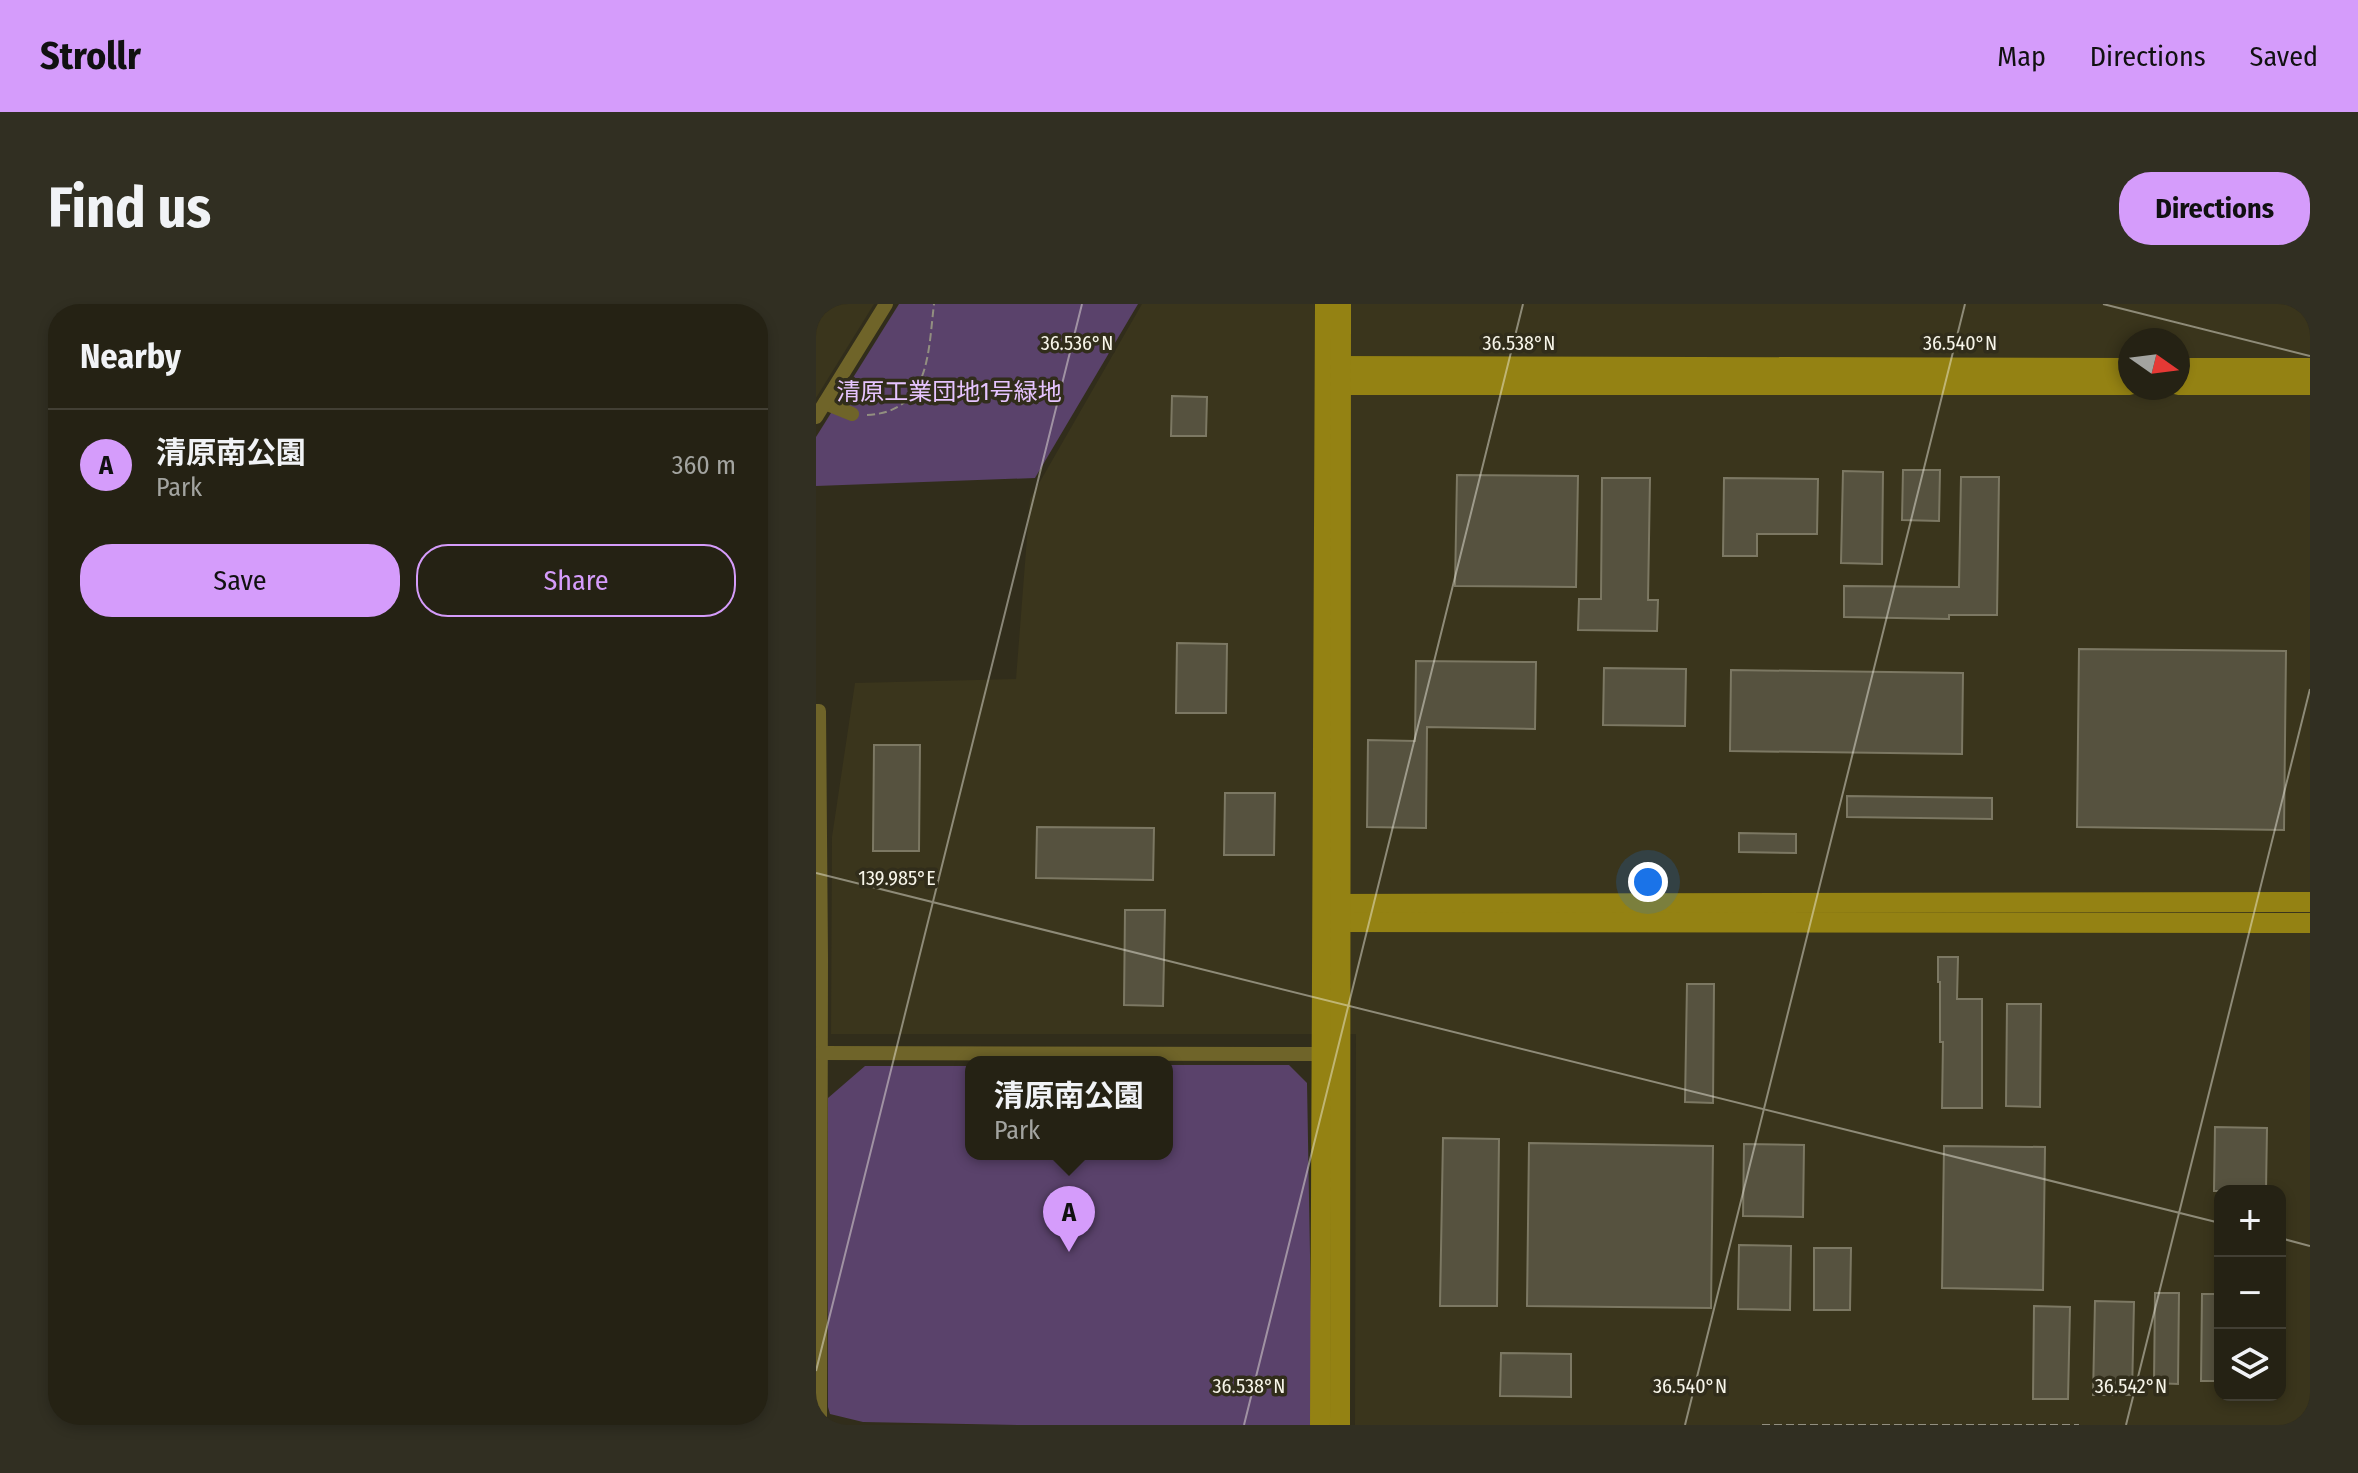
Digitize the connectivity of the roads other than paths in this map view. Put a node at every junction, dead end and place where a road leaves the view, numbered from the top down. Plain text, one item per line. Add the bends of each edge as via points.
1 (886, 304) edge
2 (1325, 304) edge
3 (1341, 304) edge
4 (2118, 368) edge
5 (2190, 368) edge
6 (2310, 368) edge
7 (1333, 376) junction
8 (2118, 385) edge
9 (2190, 385) edge
10 (2310, 385) edge
11 (825, 403) junction
12 (852, 414) road end
13 (816, 417) edge
14 (816, 711) edge
15 (2310, 902) edge
16 (1331, 913) junction
17 (2310, 923) edge
18 (818, 959) edge
19 (820, 1053) junction
20 (1331, 1054) junction
21 (818, 1278) edge
22 (820, 1425) edge
23 (1320, 1425) edge
24 (1340, 1425) edge

1 - 11 street
2 - 7 street
3 - 7 street
4 - 7 street
5 - 6 street
7 - 8 street
7 - 16 street
9 - 10 street
11 - 12 street
11 - 13 street
14 - 18 street
15 - 16 street
16 - 17 street
16 - 20 street
18 - 19 street
19 - 20 street
19 - 21 street
20 - 23 street
20 - 24 street
21 - 22 street

